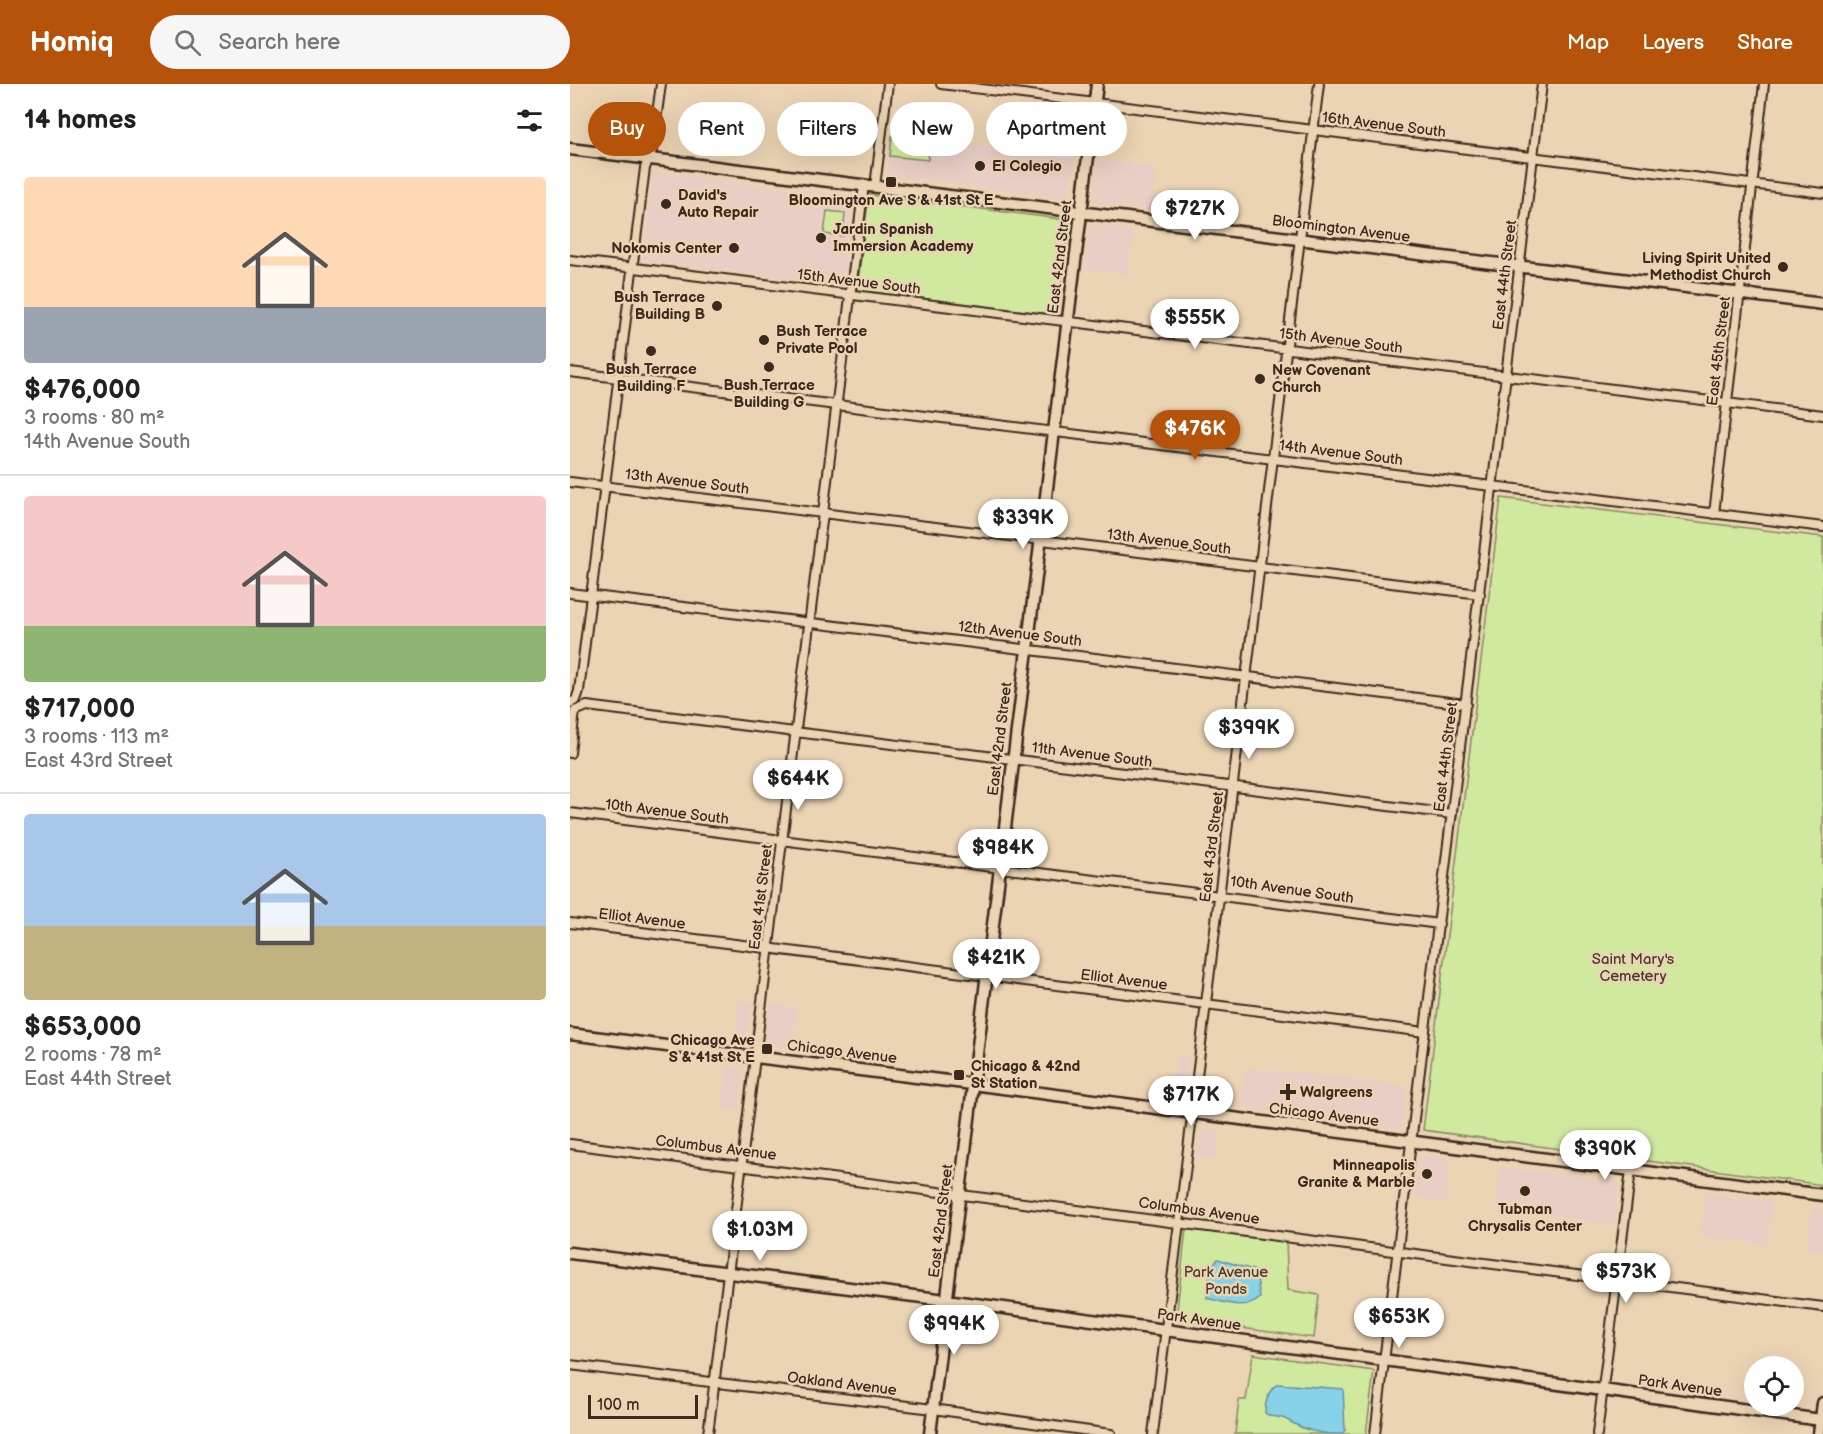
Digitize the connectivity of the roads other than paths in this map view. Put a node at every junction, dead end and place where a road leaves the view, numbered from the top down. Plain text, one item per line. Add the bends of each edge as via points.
1 (662, 84) edge
2 (888, 84) edge
3 (941, 84) edge
4 (1097, 84) edge
5 (1319, 84) edge
6 (1542, 84) edge
7 (1764, 84) edge
8 (1079, 102) edge
9 (1094, 102) edge
10 (1127, 108) edge
11 (1314, 129) junction
12 (570, 149) edge
13 (1088, 156) edge
14 (1533, 157) junction
15 (649, 159) junction
16 (1752, 184) junction
17 (870, 186) junction
18 (1823, 193) edge
19 (1081, 212) junction
20 (1300, 239) junction
21 (570, 260) edge
22 (1520, 265) junction
23 (632, 268) junction
24 (851, 294) junction
25 (1739, 294) junction
26 (1823, 304) edge
27 (1067, 321) junction
28 (1287, 348) junction
29 (570, 372) edge
30 (1506, 376) junction
31 (618, 378) junction
32 (1726, 403) junction
33 (836, 404) junction
34 (1823, 415) edge
35 (1054, 430) junction
36 (1273, 458) junction
37 (570, 482) edge
38 (1493, 485) junction
39 (604, 486) junction
40 (823, 513) junction
41 (1714, 513) junction
42 (1823, 527) edge
43 (1040, 540) junction
44 (1260, 567) junction
45 (570, 593) edge
46 (1480, 594) junction
47 (590, 595) junction
48 (810, 623) junction
49 (1027, 648) junction
50 (1246, 677) junction
51 (570, 703) edge
52 (1466, 704) junction
53 (796, 731) junction
54 (570, 753) edge
55 (1012, 759) junction
56 (1233, 785) junction
57 (570, 813) edge
58 (1452, 814) junction
59 (782, 840) junction
60 (1000, 866) junction
61 (1219, 894) junction
62 (570, 923) edge
63 (1439, 924) junction
64 (768, 948) junction
65 (986, 975) junction
66 (1206, 1004) junction
67 (1425, 1032) junction
68 (570, 1034) edge
69 (755, 1056) junction
70 (973, 1084) junction
71 (1192, 1113) junction
72 (1412, 1141) junction
73 (570, 1144) edge
74 (741, 1165) junction
75 (1631, 1170) junction
76 (959, 1192) junction
77 (1823, 1195) edge
78 (1179, 1221) junction
79 (1398, 1252) junction
80 (570, 1253) edge
81 (728, 1273) junction
82 (1616, 1280) junction
83 (946, 1300) junction
84 (1823, 1307) edge
85 (1165, 1330) junction
86 (1384, 1361) junction
87 (570, 1365) edge
88 (714, 1383) junction
89 (1602, 1390) junction
90 (1823, 1403) edge
91 (933, 1409) junction
92 (1822, 1420) edge
93 (708, 1434) edge
94 (930, 1434) edge
95 (1111, 1434) edge
96 (1153, 1434) edge
97 (1375, 1434) edge
98 (1597, 1434) edge
99 (1819, 1434) edge

1 - 15 street
2 - 17 street, East 41st Street
3 - 8 street, 16th Avenue South
4 - 9 street, East 42nd Street
5 - 11 street, East 43rd Street
6 - 14 street, East 44th Street
7 - 16 street, East 45th Street
10 - 11 street, 16th Avenue South
11 - 14 street, 16th Avenue South
11 - 20 street, East 43rd Street
12 - 15 street, Bloomington Avenue
13 - 19 street, East 42nd Street
14 - 16 street, 16th Avenue South
14 - 22 street, East 44th Street
15 - 17 street, Bloomington Avenue
15 - 23 street
16 - 18 street, 16th Avenue South
16 - 25 street, East 45th Street
17 - 19 street, Bloomington Avenue
17 - 24 street, East 41st Street
19 - 20 street, Bloomington Avenue
19 - 27 street, East 42nd Street
20 - 22 street, Bloomington Avenue
20 - 28 street, East 43rd Street
21 - 23 street, 15th Avenue South
22 - 25 street, Bloomington Avenue
22 - 30 street, East 44th Street
23 - 24 street, 15th Avenue South
23 - 31 street
24 - 27 street, 15th Avenue South
24 - 33 street, East 41st Street
25 - 26 street, Bloomington Avenue
25 - 32 street, East 45th Street
27 - 28 street, 15th Avenue South
27 - 35 street, East 42nd Street
28 - 30 street, 15th Avenue South
28 - 36 street, East 43rd Street
29 - 31 street, 14th Avenue South
30 - 32 street, 15th Avenue South
30 - 38 street, East 44th Street
31 - 33 street, 14th Avenue South
31 - 39 street
32 - 34 street, 15th Avenue South
32 - 41 street, East 45th Street
33 - 35 street, 14th Avenue South
33 - 40 street, East 41st Street
35 - 36 street, 14th Avenue South
35 - 43 street, East 42nd Street
36 - 38 street, 14th Avenue South
36 - 44 street, East 43rd Street
37 - 39 street, 13th Avenue South
38 - 41 street, 14th Avenue South
38 - 46 street, East 44th Street
39 - 40 street, 13th Avenue South
39 - 47 street
40 - 43 street, 13th Avenue South
40 - 48 street, East 41st Street
41 - 42 street, 14th Avenue South
43 - 44 street, 13th Avenue South
43 - 49 street, East 42nd Street
44 - 46 street, 13th Avenue South
44 - 50 street, East 43rd Street
45 - 47 street, 12th Avenue South
46 - 52 street, East 44th Street
47 - 48 street, 12th Avenue South
47 - 51 street via 579,691
48 - 49 street, 12th Avenue South
48 - 53 street, East 41st Street
49 - 50 street, 12th Avenue South
49 - 55 street, East 42nd Street
50 - 52 street, 12th Avenue South
50 - 56 street, East 43rd Street
52 - 58 street, East 44th Street
53 - 54 street, 11th Avenue South via 585,706 575,711
53 - 55 street, 11th Avenue South
53 - 59 street, East 41st Street
55 - 56 street, 11th Avenue South
55 - 60 street, East 42nd Street
56 - 58 street, 11th Avenue South
56 - 61 street, East 43rd Street
57 - 59 street, 10th Avenue South
58 - 63 street, East 44th Street
59 - 60 street, 10th Avenue South
59 - 64 street, East 41st Street
60 - 61 street, 10th Avenue South
60 - 65 street, East 42nd Street
61 - 63 street, 10th Avenue South
61 - 66 street, East 43rd Street
62 - 64 street, Elliot Avenue
63 - 67 street, East 44th Street
64 - 65 street, Elliot Avenue
64 - 69 street, East 41st Street
65 - 66 street, Elliot Avenue
65 - 70 street, East 42nd Street
66 - 67 street, Elliot Avenue
66 - 71 street, East 43rd Street
67 - 72 street, East 44th Street
68 - 69 street, Chicago Avenue
69 - 70 street, Chicago Avenue
69 - 74 street, East 41st Street
70 - 71 street, Chicago Avenue
70 - 76 street, East 42nd Street
71 - 72 street, Chicago Avenue
71 - 78 street, East 43rd Street
72 - 75 street, Chicago Avenue
72 - 79 street, East 44th Street
73 - 74 street, Columbus Avenue
74 - 76 street, Columbus Avenue
74 - 81 street, East 41st Street
75 - 77 street, Chicago Avenue
75 - 82 street
76 - 78 street, Columbus Avenue
76 - 83 street, East 42nd Street
78 - 79 street, Columbus Avenue
78 - 85 street, East 43rd Street
79 - 82 street, Columbus Avenue
79 - 86 street, East 44th Street
80 - 81 street, Park Avenue
81 - 83 street, Park Avenue
81 - 88 street, East 41st Street
82 - 84 street, Columbus Avenue
82 - 89 street
83 - 85 street, Park Avenue
83 - 91 street, East 42nd Street
85 - 86 street, Park Avenue
85 - 96 street, East 43rd Street
86 - 89 street, Park Avenue
86 - 97 street, East 44th Street
87 - 88 street, Oakland Avenue
88 - 91 street, Oakland Avenue
88 - 93 street, East 41st Street
89 - 92 street, Park Avenue
89 - 98 street
90 - 92 street
91 - 94 street, East 42nd Street
91 - 95 street, Oakland Avenue
92 - 99 street

